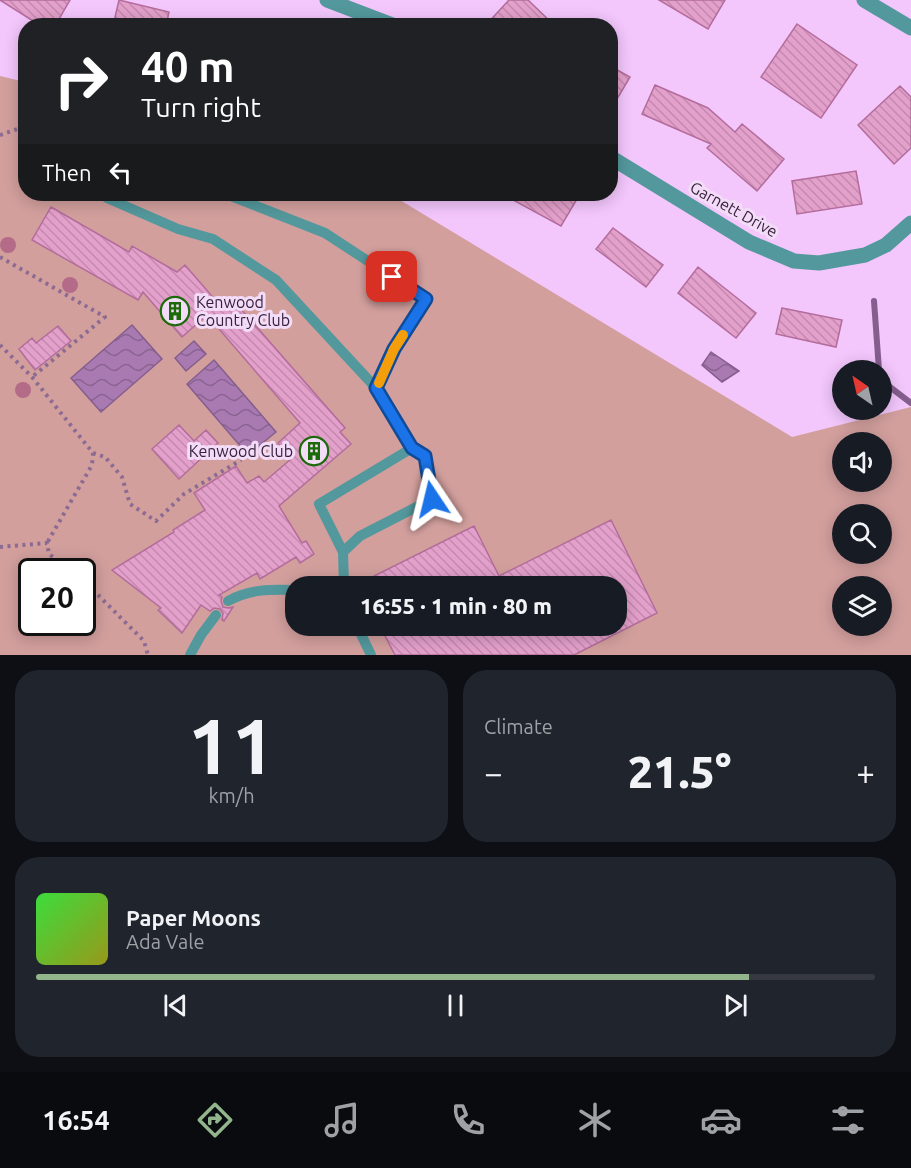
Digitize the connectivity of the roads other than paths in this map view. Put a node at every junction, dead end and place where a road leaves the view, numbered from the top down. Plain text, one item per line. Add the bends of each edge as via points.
1 (327, 0) edge
2 (864, 0) edge
3 (374, 18) edge
4 (911, 28) edge
5 (618, 162) edge
6 (114, 201) edge
7 (244, 201) edge
8 (911, 223) edge
9 (376, 388) junction
10 (412, 448) junction
11 (343, 552) junction
12 (344, 576) edge
13 (285, 590) edge
14 (228, 601) dead end
15 (216, 615) dead end
16 (361, 636) edge
17 (190, 655) edge
18 (370, 655) edge

1 - 3 street
2 - 4 street
5 - 8 street, Garnett Drive via 749,242 794,261 819,263 865,255 886,245
6 - 9 lane via 178,229 213,238 276,280
7 - 9 lane via 325,233 426,299 394,349
9 - 10 lane
10 - 11 lane via 319,504
10 - 11 lane via 425,456 432,499 360,536
11 - 12 lane
13 - 14 lane via 266,589
15 - 17 lane
16 - 18 lane

